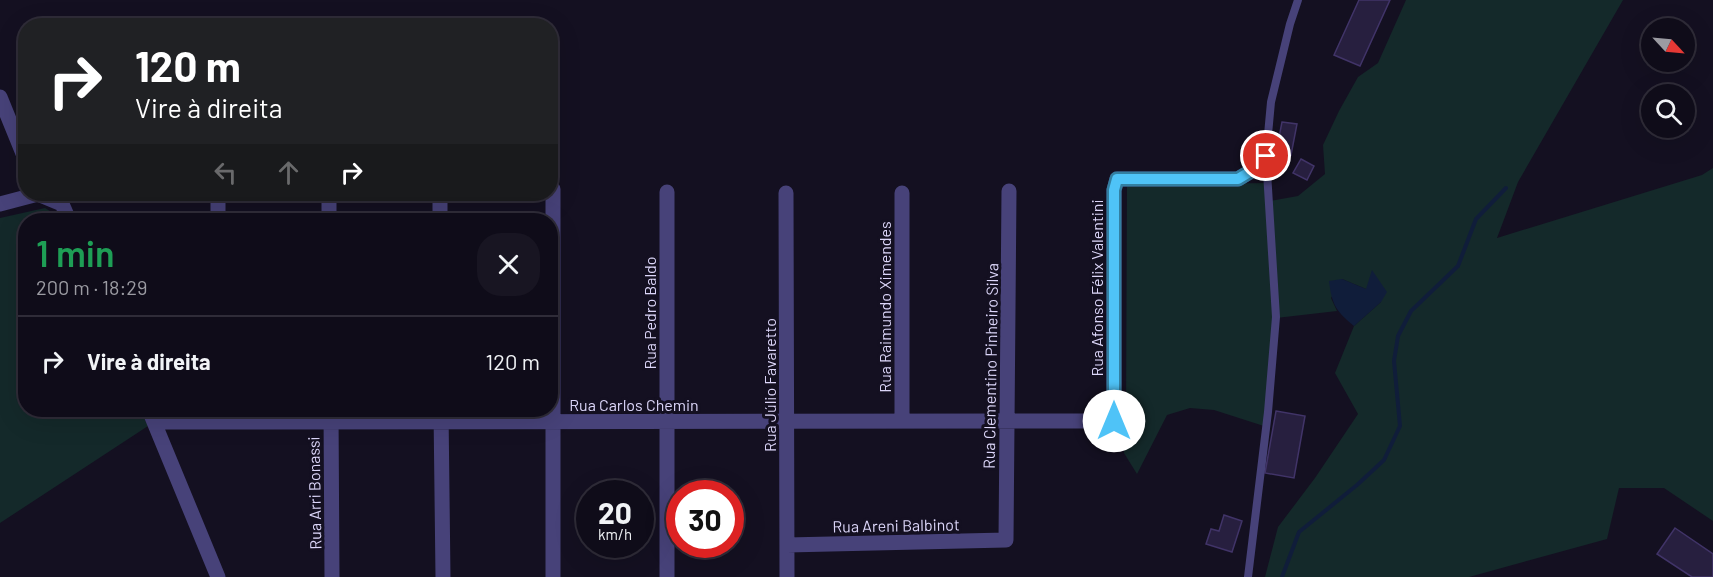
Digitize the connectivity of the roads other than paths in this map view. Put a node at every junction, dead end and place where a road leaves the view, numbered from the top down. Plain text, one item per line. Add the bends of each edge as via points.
1 (1298, 0) edge
2 (0, 97) edge
3 (18, 141) edge
4 (1266, 162) junction
5 (1009, 191) dead end
6 (667, 192) dead end
7 (786, 193) dead end
8 (902, 193) dead end
9 (18, 199) edge
10 (55, 201) edge
11 (0, 204) edge
12 (66, 213) edge
13 (152, 417) edge
14 (331, 417) edge
15 (441, 417) edge
16 (460, 417) edge
17 (553, 417) edge
18 (902, 421) junction
19 (1007, 421) junction
20 (1114, 421) joint
21 (553, 422) junction
22 (667, 422) junction
23 (787, 422) junction
24 (1006, 540) joint
25 (787, 545) junction
26 (218, 577) edge
27 (332, 577) edge
28 (442, 577) edge
29 (554, 577) edge
30 (667, 577) edge
31 (787, 577) edge
32 (1248, 577) edge

1 - 4 lane via 1271,102
2 - 3 street
4 - 20 street, Rua Afonso Félix Valentini via 1238,179 1117,179
4 - 32 lane via 1276,318
5 - 19 street, Rua Clementino Pinheiro Silva
6 - 22 street, Rua Pedro Baldo
7 - 23 street, Rua Júlio Favaretto
8 - 18 street, Rua Raimundo Ximendes
9 - 11 street
10 - 12 street via 62,204
13 - 26 street
14 - 27 street, Rua Arri Bonassi
15 - 28 street
16 - 21 street, Rua Carlos Chemin
17 - 21 street
18 - 19 street, Rua Carlos Chemin
18 - 23 street, Rua Carlos Chemin
19 - 20 street, Rua Carlos Chemin
19 - 24 street, Rua Clementino Pinheiro Silva
21 - 22 street, Rua Carlos Chemin
21 - 29 street
22 - 23 street, Rua Carlos Chemin
22 - 30 street, Rua Pedro Baldo
23 - 25 street, Rua Júlio Favaretto
24 - 25 street, Rua Areni Balbinot
25 - 31 street, Rua Júlio Favaretto

